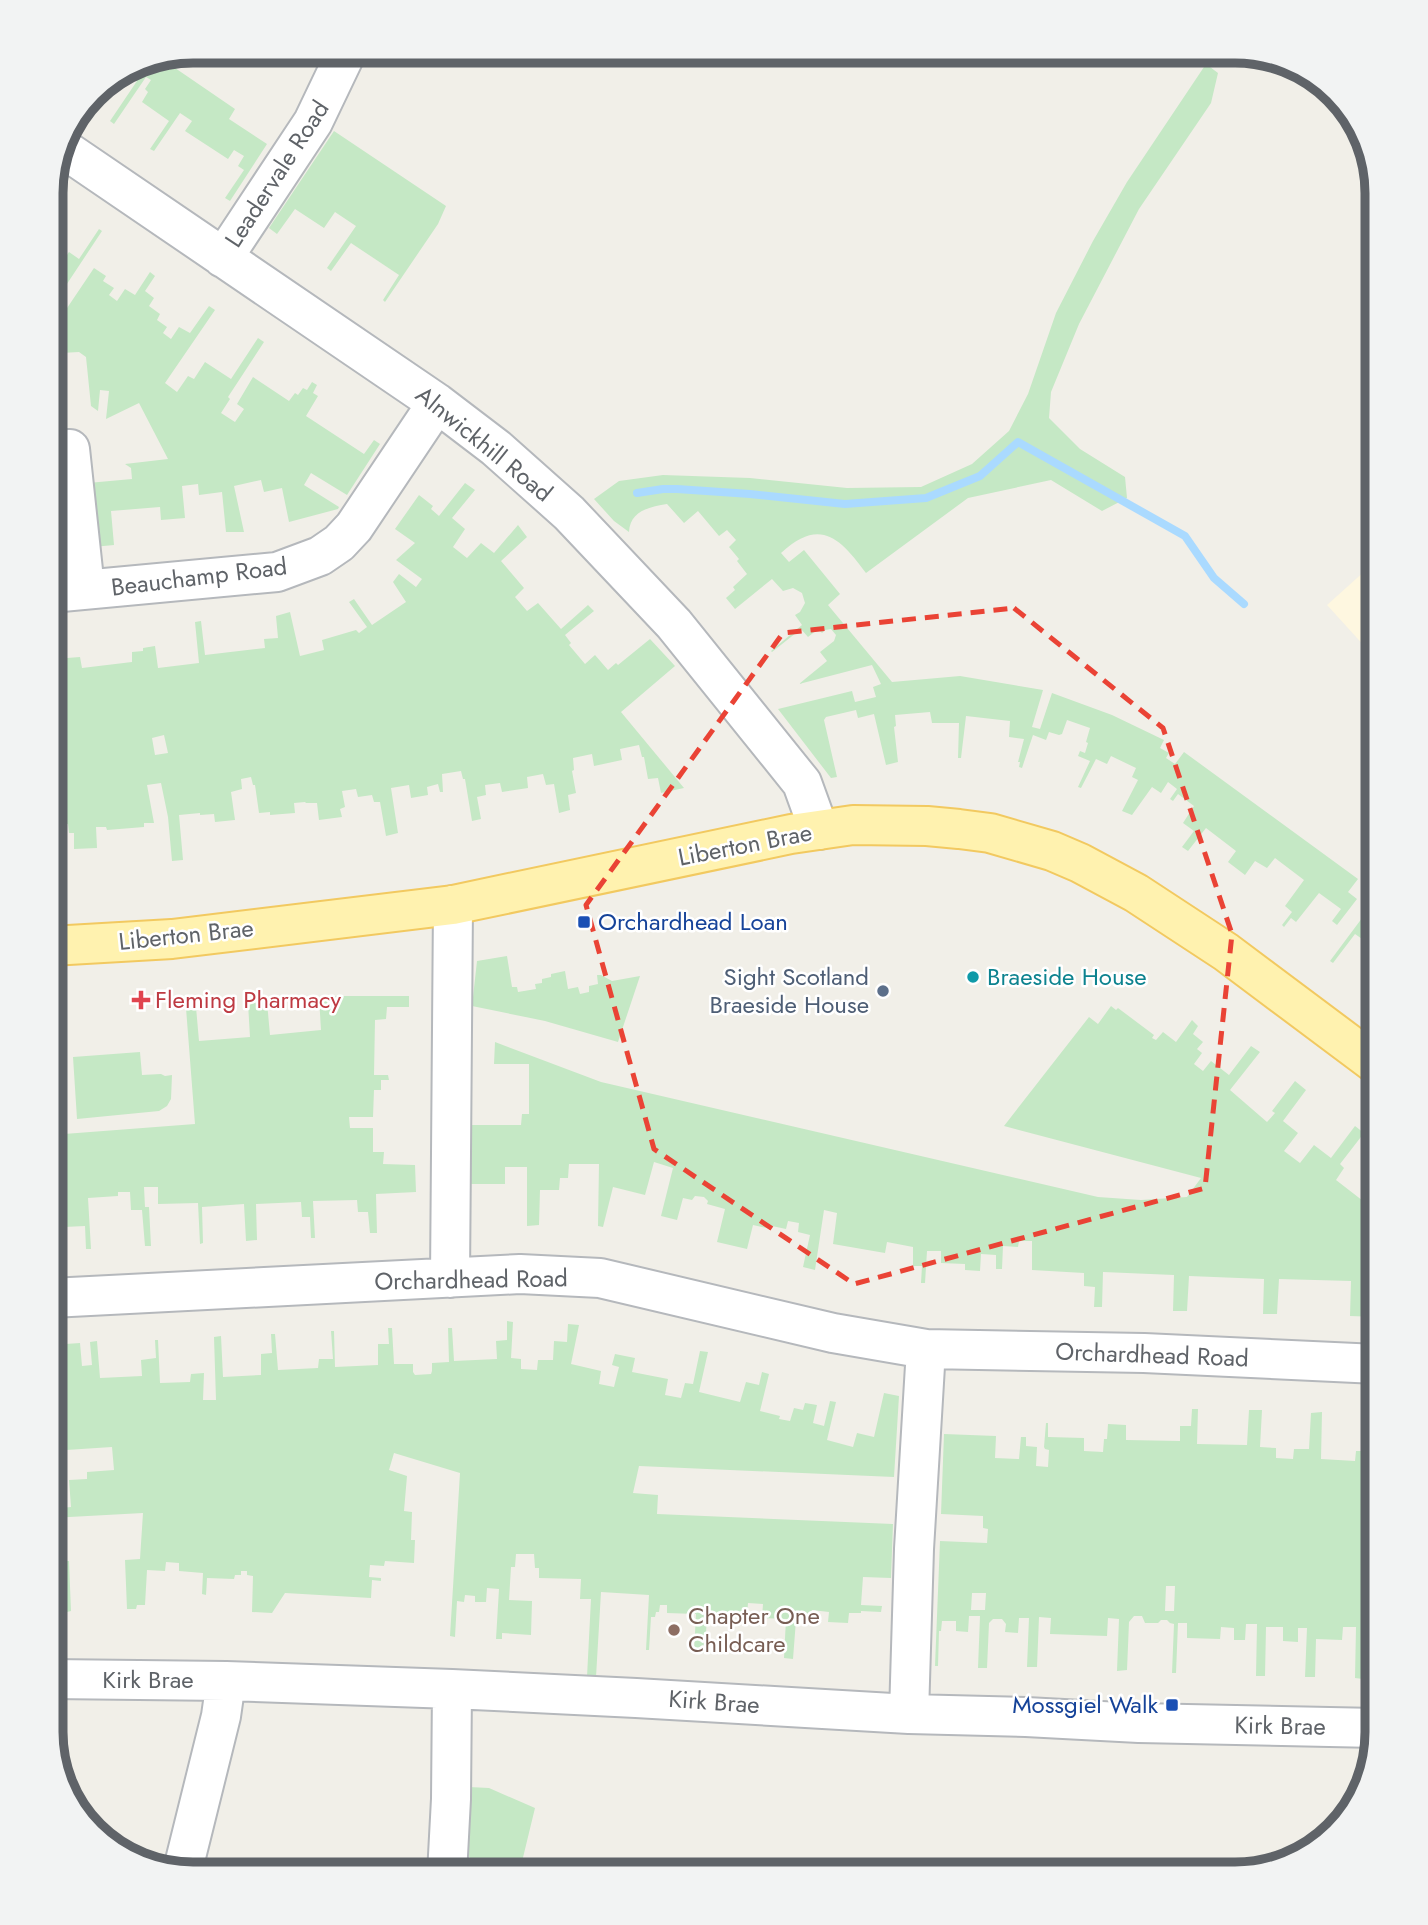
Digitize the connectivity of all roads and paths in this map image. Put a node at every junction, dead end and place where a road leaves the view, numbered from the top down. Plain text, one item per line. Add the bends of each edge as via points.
1 (342, 63) edge
2 (69, 153) edge
3 (223, 258) junction
4 (437, 403) junction
5 (70, 449) dead end
6 (68, 591) edge
7 (819, 830) junction
8 (453, 905) junction
9 (63, 945) edge
10 (1365, 1056) edge
11 (450, 1278) junction
12 (63, 1297) edge
13 (926, 1349) junction
14 (1365, 1363) edge
15 (63, 1679) edge
16 (226, 1681) junction
17 (452, 1689) junction
18 (909, 1714) junction
19 (1365, 1728) edge
20 (185, 1862) edge
21 (448, 1862) edge

1 - 3 street, Leadervale Road via 313,122
2 - 3 street, Alnwickhill Road
3 - 4 street, Alnwickhill Road
4 - 6 street, Beauchamp Road via 354,527 320,556 277,572
4 - 7 street, Alnwickhill Road via 569,513 674,624 802,783
5 - 6 street
7 - 8 main road, Liberton Brae
7 - 10 main road, Liberton Brae via 853,825 938,827 990,833 1052,851 1156,905
8 - 9 main road, Liberton Brae via 172,939
8 - 11 street
11 - 12 street, Orchardhead Road
11 - 13 street, Orchardhead Road via 520,1274 600,1278 833,1333
13 - 14 street, Orchardhead Road
13 - 18 street
15 - 16 street, Kirk Brae
16 - 17 street, Kirk Brae
16 - 20 street
17 - 18 street, Kirk Brae
17 - 21 street
18 - 19 street, Kirk Brae

